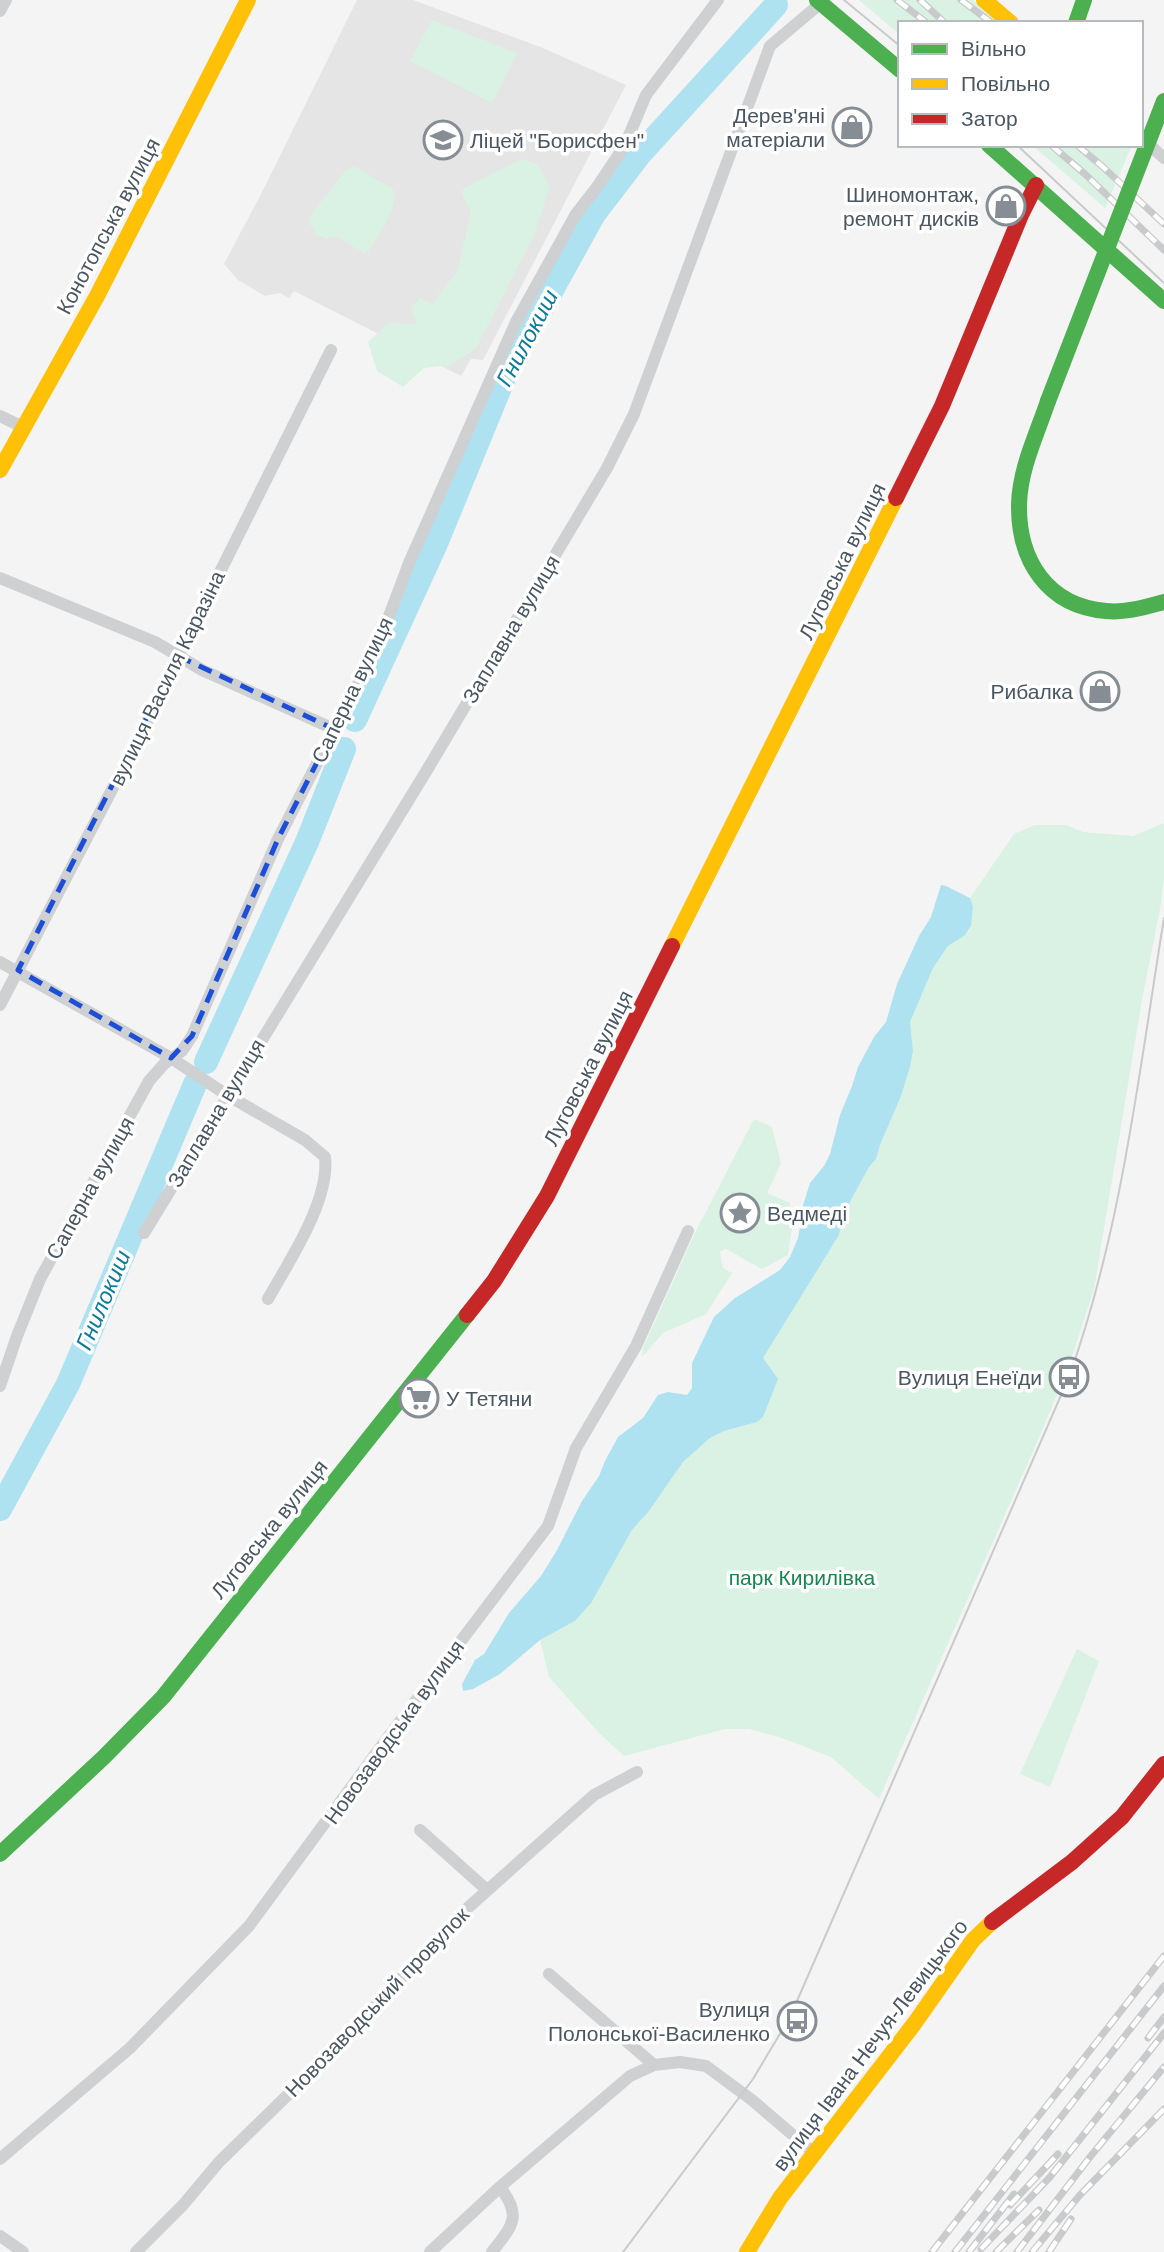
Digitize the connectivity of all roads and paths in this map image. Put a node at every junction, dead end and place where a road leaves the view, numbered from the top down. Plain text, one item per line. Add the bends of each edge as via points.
1 (6, 0) edge
2 (248, 0) edge
3 (718, 0) edge
4 (984, 0) edge
5 (1084, 0) edge
6 (819, 1) edge
7 (0, 11) edge
8 (1009, 21) edge
9 (1077, 21) edge
10 (898, 68) edge
11 (1164, 101) edge
12 (1143, 139) edge
13 (991, 147) edge
14 (1164, 158) edge
15 (1036, 185) junction
16 (1164, 301) edge
17 (331, 351) dead end
18 (0, 416) edge
19 (25, 428) junction
20 (0, 470) edge
21 (0, 578) edge
22 (1164, 602) edge
23 (178, 656) junction
24 (334, 729) junction
25 (0, 962) edge
26 (18, 970) junction
27 (0, 1005) edge
28 (171, 1058) junction
29 (226, 1095) junction
30 (688, 1231) dead end
31 (144, 1233) dead end
32 (268, 1299) dead end
33 (0, 1386) edge
34 (1164, 1764) edge
35 (637, 1772) dead end
36 (421, 1830) dead end
37 (0, 1854) edge
38 (487, 1890) junction
39 (549, 1974) dead end
40 (654, 2065) junction
41 (814, 2153) junction
42 (0, 2159) edge
43 (500, 2188) junction
44 (1, 2238) edge
45 (23, 2252) edge
46 (136, 2252) edge
47 (430, 2252) edge
48 (492, 2252) edge
49 (747, 2252) edge

1 - 7 street
2 - 19 street, Конотопська вулиця
3 - 24 street, Саперна вулиця via 646,95 625,145 576,214 516,321 409,563 379,645
4 - 8 street
5 - 9 street
6 - 10 street
6 - 29 street, Заплавна вулиця via 770,46 634,414 607,468
11 - 22 street, bridge via 1048,401 1019,500 1020,533 1030,563 1054,592 1084,609 1114,613
12 - 14 street
13 - 15 street
15 - 16 street
15 - 37 street, Луговська вулиця via 942,406 547,1196 495,1281 163,1696
17 - 23 street, вулиця Василя Каразіна
18 - 19 street
19 - 20 street, Конотопська вулиця
21 - 23 street via 155,642
23 - 24 street
23 - 26 street, вулиця Василя Каразіна
24 - 28 street, Саперна вулиця via 278,839 192,1036
25 - 26 street
26 - 27 street, вулиця Василя Каразіна
26 - 28 street
28 - 29 street
28 - 33 street, Саперна вулиця via 149,1081 40,1279
29 - 31 street, Заплавна вулиця
29 - 32 street via 305,1140 325,1157 323,1188
30 - 42 street, Новозаводська вулиця via 636,1346 576,1448 548,1526 249,1926 130,2048
34 - 41 street, вулиця Івана Нечуя-Левицького via 1122,1817 973,1940
35 - 38 street, Новозаводський провулок via 594,1796
36 - 38 street
38 - 46 street, Новозаводський провулок
39 - 40 street
40 - 41 street via 706,2066
40 - 43 street via 630,2076
41 - 49 street, вулиця Івана Нечуя-Левицького
43 - 47 street
43 - 48 street via 511,2202 514,2216
44 - 45 street

